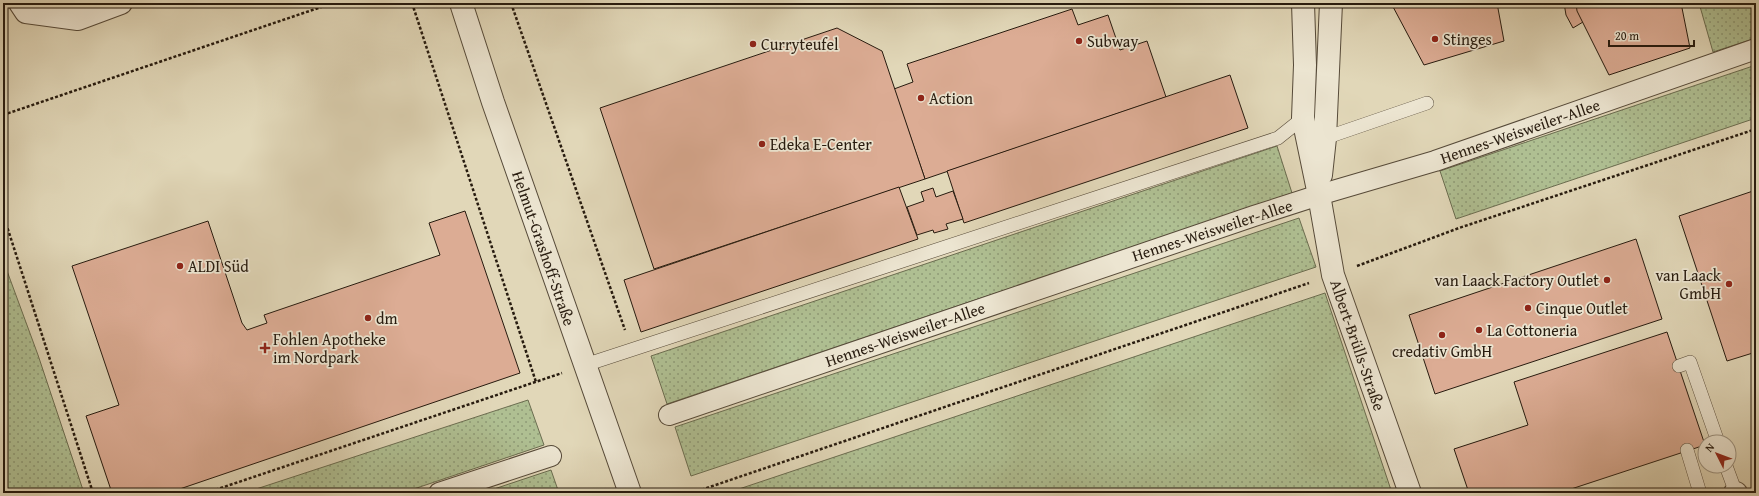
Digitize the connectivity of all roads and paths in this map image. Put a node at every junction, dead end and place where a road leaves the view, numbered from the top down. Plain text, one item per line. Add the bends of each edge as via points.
1 (20, 3) edge
2 (121, 3) edge
3 (333, 3) edge
4 (412, 3) edge
5 (461, 3) edge
6 (511, 3) edge
7 (1303, 3) edge
8 (1331, 3) edge
9 (1756, 48) edge
10 (1427, 103) dead end
11 (3, 115) edge
12 (1303, 118) junction
13 (1756, 129) edge
14 (1325, 138) junction
15 (1319, 194) junction
16 (3, 214) edge
17 (1333, 275) junction
18 (631, 349) junction
19 (585, 365) junction
20 (1679, 366) dead end
21 (536, 382) junction
22 (669, 415) dead end
23 (1715, 434) edge
24 (1687, 450) dead end
25 (551, 456) dead end
26 (1729, 474) edge
27 (93, 493) edge
28 (206, 493) edge
29 (439, 493) edge
30 (630, 493) edge
31 (692, 493) edge
32 (1410, 493) edge
33 (1700, 493) edge
34 (1735, 493) edge

1 - 2 street via 26,12 78,19
3 - 11 path
4 - 21 path
5 - 19 street, Helmut-Grashoff-Straße
6 - 18 path
7 - 12 street, Albert-Brülls-Straße
8 - 14 street, Albert-Brülls-Straße
9 - 15 street, Hennes-Weisweiler-Allee via 1435,161
10 - 14 lane
12 - 15 street, Albert-Brülls-Straße
12 - 18 lane via 1278,138
13 - 17 path via 1459,228
14 - 15 street, Albert-Brülls-Straße
15 - 17 street, Albert-Brülls-Straße
15 - 22 street, Hennes-Weisweiler-Allee
16 - 27 path
17 - 31 path
17 - 32 street, Albert-Brülls-Straße
18 - 19 lane
19 - 21 path
19 - 30 street, Helmut-Grashoff-Straße
20 - 23 lane via 1690,362
21 - 28 path
24 - 33 lane
25 - 29 street
26 - 34 lane

